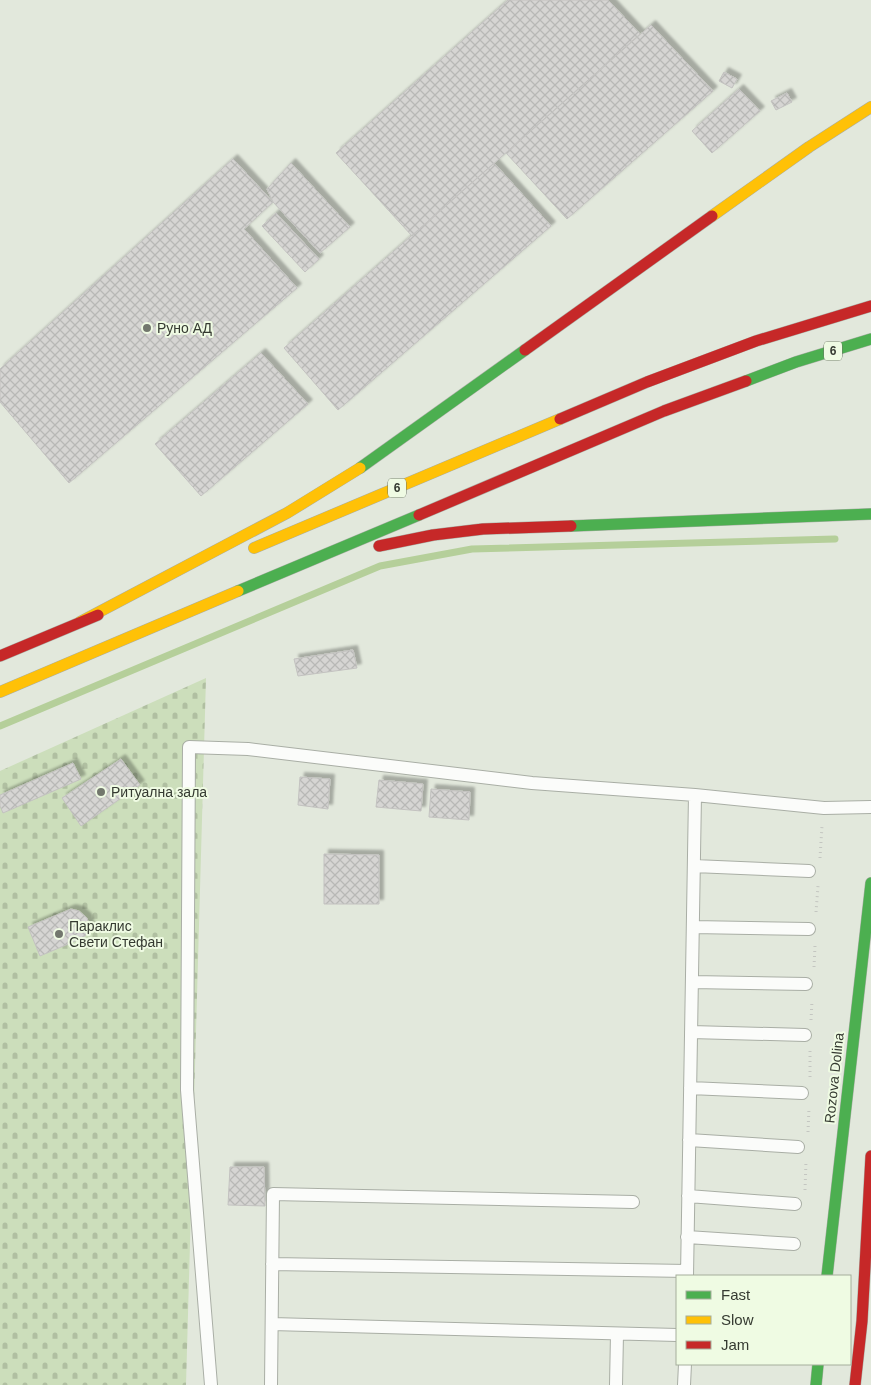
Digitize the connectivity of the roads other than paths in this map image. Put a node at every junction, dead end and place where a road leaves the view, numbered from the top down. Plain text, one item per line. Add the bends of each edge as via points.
1 (871, 108) edge
2 (871, 306) edge
3 (871, 339) edge
4 (871, 514) edge
5 (243, 553) dead end
6 (293, 568) junction
7 (206, 569) dead end
8 (80, 622) junction
9 (0, 656) edge
10 (0, 692) edge
11 (695, 794) junction
12 (871, 807) edge
13 (694, 866) junction
14 (809, 871) dead end
15 (871, 883) edge
16 (693, 927) junction
17 (809, 929) dead end
18 (692, 982) junction
19 (806, 984) dead end
20 (691, 1032) junction
21 (805, 1035) dead end
22 (690, 1088) junction
23 (802, 1093) dead end
24 (689, 1140) junction
25 (798, 1147) dead end
26 (871, 1156) edge
27 (688, 1196) junction
28 (633, 1202) dead end
29 (795, 1204) dead end
30 (687, 1237) junction
31 (794, 1244) dead end
32 (272, 1264) junction
33 (687, 1273) edge
34 (827, 1275) edge
35 (272, 1324) junction
36 (617, 1334) junction
37 (676, 1335) edge
38 (860, 1354) edge
39 (685, 1365) edge
40 (818, 1365) edge
41 (211, 1385) edge
42 (271, 1385) edge
43 (616, 1385) edge
44 (684, 1385) edge
45 (816, 1385) edge
46 (855, 1385) edge

1 - 8 main road via 809,147 352,474 287,513
2 - 5 main road, 6 via 797,328 647,382
3 - 6 main road, 6 via 796,362 648,418
4 - 6 main road via 460,531 406,539
6 - 10 main road, 6
7 - 8 main road
8 - 9 main road
11 - 12 lane via 824,808
11 - 13 lane
11 - 41 lane via 532,783 248,749 189,747 187,1090
13 - 14 lane
13 - 16 lane
15 - 34 main road, Rozova Dolina
16 - 17 lane
16 - 18 lane
18 - 19 lane
18 - 20 lane
20 - 21 lane
20 - 22 lane
22 - 23 lane
22 - 24 lane
24 - 25 lane
24 - 27 lane
26 - 38 main road
27 - 29 lane
27 - 30 lane
28 - 32 lane via 273,1194
30 - 31 lane
30 - 33 lane
32 - 33 lane
32 - 35 lane
35 - 36 lane
35 - 42 lane
36 - 37 lane
36 - 43 lane
38 - 46 main road
39 - 44 lane
40 - 45 main road

